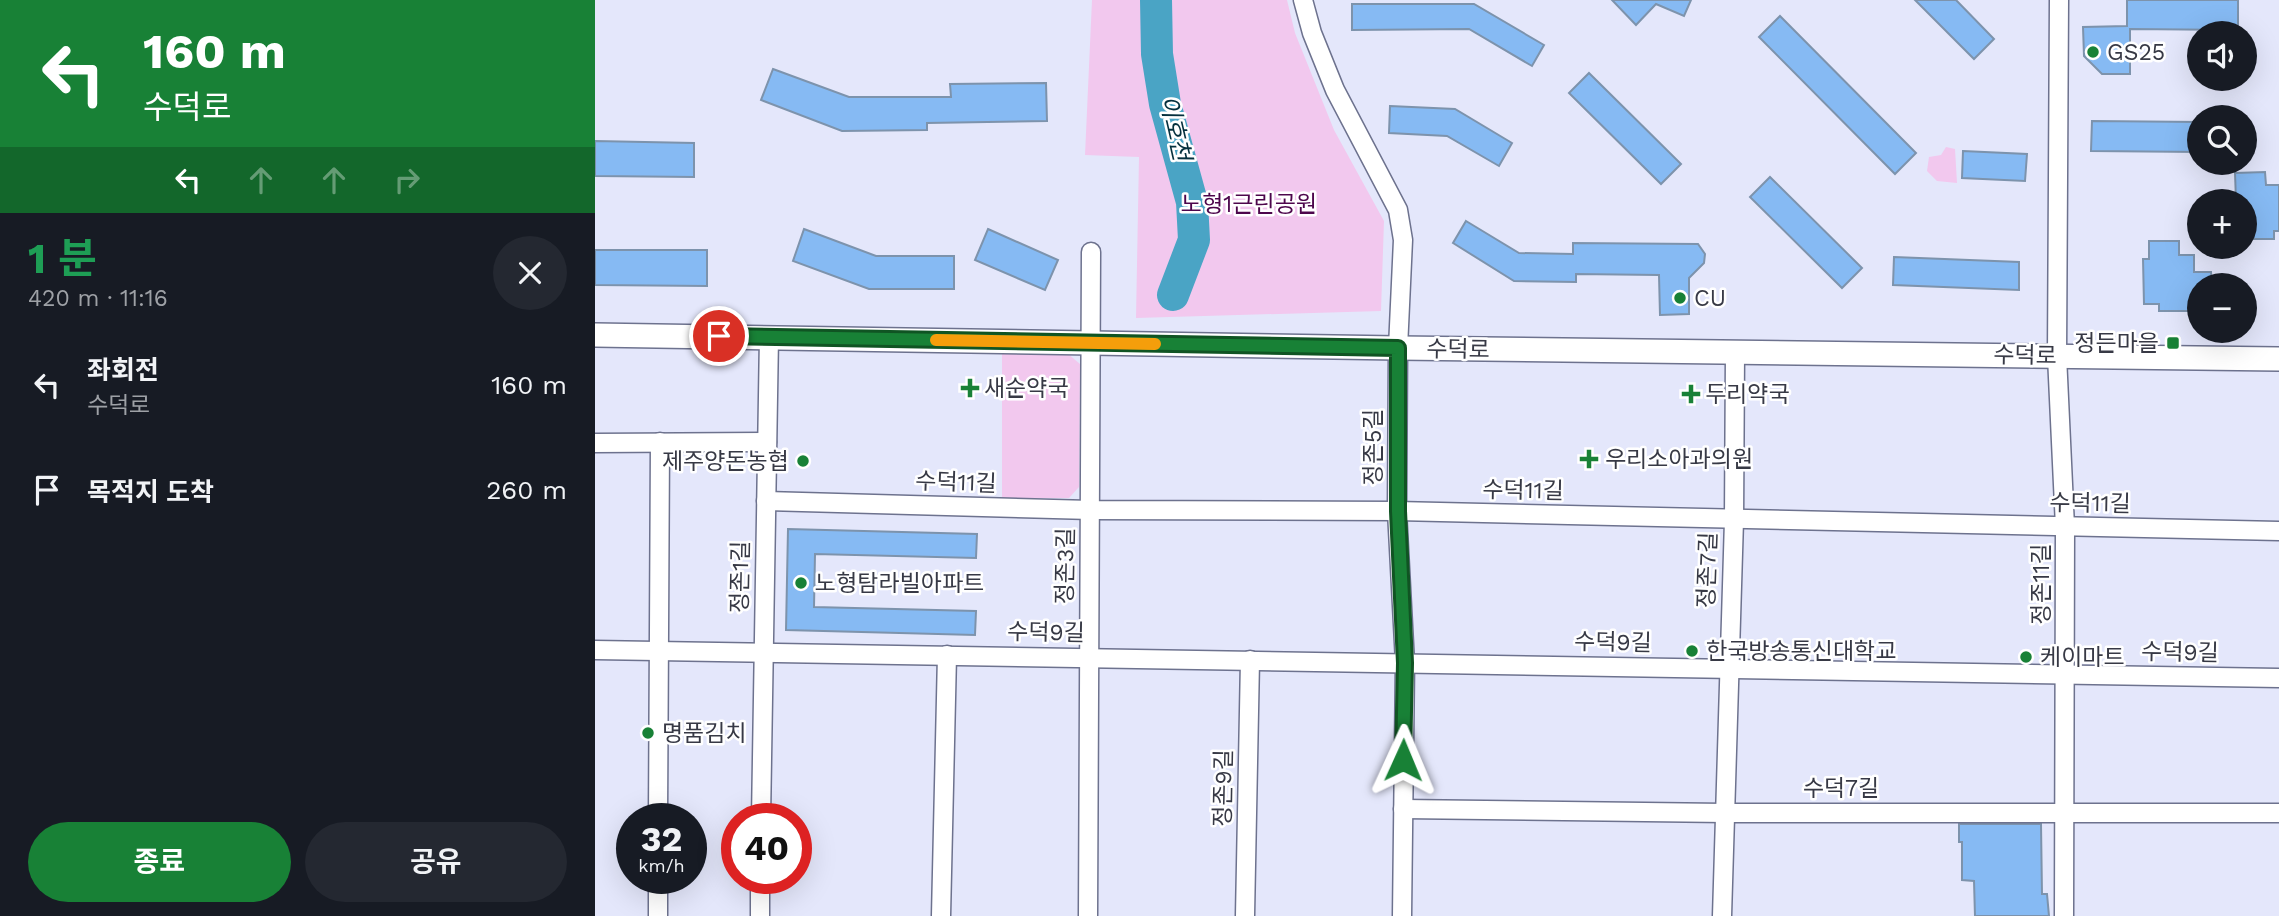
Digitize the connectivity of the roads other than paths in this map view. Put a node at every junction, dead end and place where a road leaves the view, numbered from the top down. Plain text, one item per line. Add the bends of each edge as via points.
1 (1303, 0) edge
2 (2059, 0) edge
3 (1091, 252) dead end
4 (595, 335) edge
5 (769, 336) junction
6 (1091, 343) junction
7 (1398, 348) junction
8 (1735, 352) junction
9 (2057, 356) junction
10 (2279, 359) edge
11 (660, 442) junction
12 (767, 442) junction
13 (595, 443) edge
14 (766, 501) junction
15 (1091, 510) junction
16 (1398, 511) junction
17 (1734, 520) junction
18 (2066, 527) junction
19 (2279, 531) edge
20 (595, 650) edge
21 (659, 650) junction
22 (764, 652) junction
23 (947, 655) junction
24 (1089, 657) junction
25 (1249, 660) junction
26 (1405, 663) junction
27 (1729, 669) junction
28 (2065, 675) junction
29 (2279, 678) edge
30 (659, 803) edge
31 (761, 803) edge
32 (1403, 809) junction
33 (2064, 812) junction
34 (1725, 813) junction
35 (2279, 813) edge
36 (658, 894) edge
37 (760, 894) edge
38 (658, 916) edge
39 (760, 916) edge
40 (941, 916) edge
41 (1088, 916) edge
42 (1245, 916) edge
43 (1402, 916) edge
44 (1722, 916) edge
45 (2064, 916) edge

1 - 7 street, 정존5길 via 1335,90 1398,210 1403,240
2 - 9 street, 정존11길
3 - 6 street, 정존3길
4 - 5 main road, 수덕로
5 - 6 main road, 수덕로
5 - 12 street, 정존1길
6 - 7 main road, 수덕로
6 - 15 street, 정존3길
7 - 8 main road, 수덕로
7 - 16 street, 정존5길
8 - 9 main road, 수덕로
8 - 17 street, 정존7길
9 - 10 main road, 수덕로
9 - 18 street, 정존11길
11 - 12 street
11 - 13 street
11 - 21 street
12 - 14 street, 정존1길
14 - 15 street, 수덕11길
14 - 22 street, 정존1길
15 - 16 street, 수덕11길
15 - 24 street, 정존3길
16 - 17 street, 수덕11길
16 - 26 street, 정존5길
17 - 18 street, 수덕11길
17 - 27 street, 정존7길
18 - 19 street, 수덕11길
18 - 28 street, 정존11길
20 - 21 street, 수덕9길
21 - 22 street, 수덕9길
21 - 30 street
22 - 23 street, 수덕9길
22 - 31 street, 정존1길
23 - 24 street, 수덕9길
23 - 40 street
24 - 25 street, 수덕9길
24 - 41 street, 정존3길
25 - 26 street, 수덕9길
25 - 42 street, 정존9길
26 - 27 street, 수덕9길
26 - 32 street, 정존5길
27 - 28 street, 수덕9길
27 - 34 street, 정존7길
28 - 29 street, 수덕9길
28 - 33 street, 정존11길
32 - 34 street, 수덕7길
32 - 43 street, 정존5길
33 - 34 street, 수덕7길
33 - 35 street, 수덕7길
33 - 45 street, 정존11길
34 - 44 street, 정존7길
36 - 38 street
37 - 39 street

